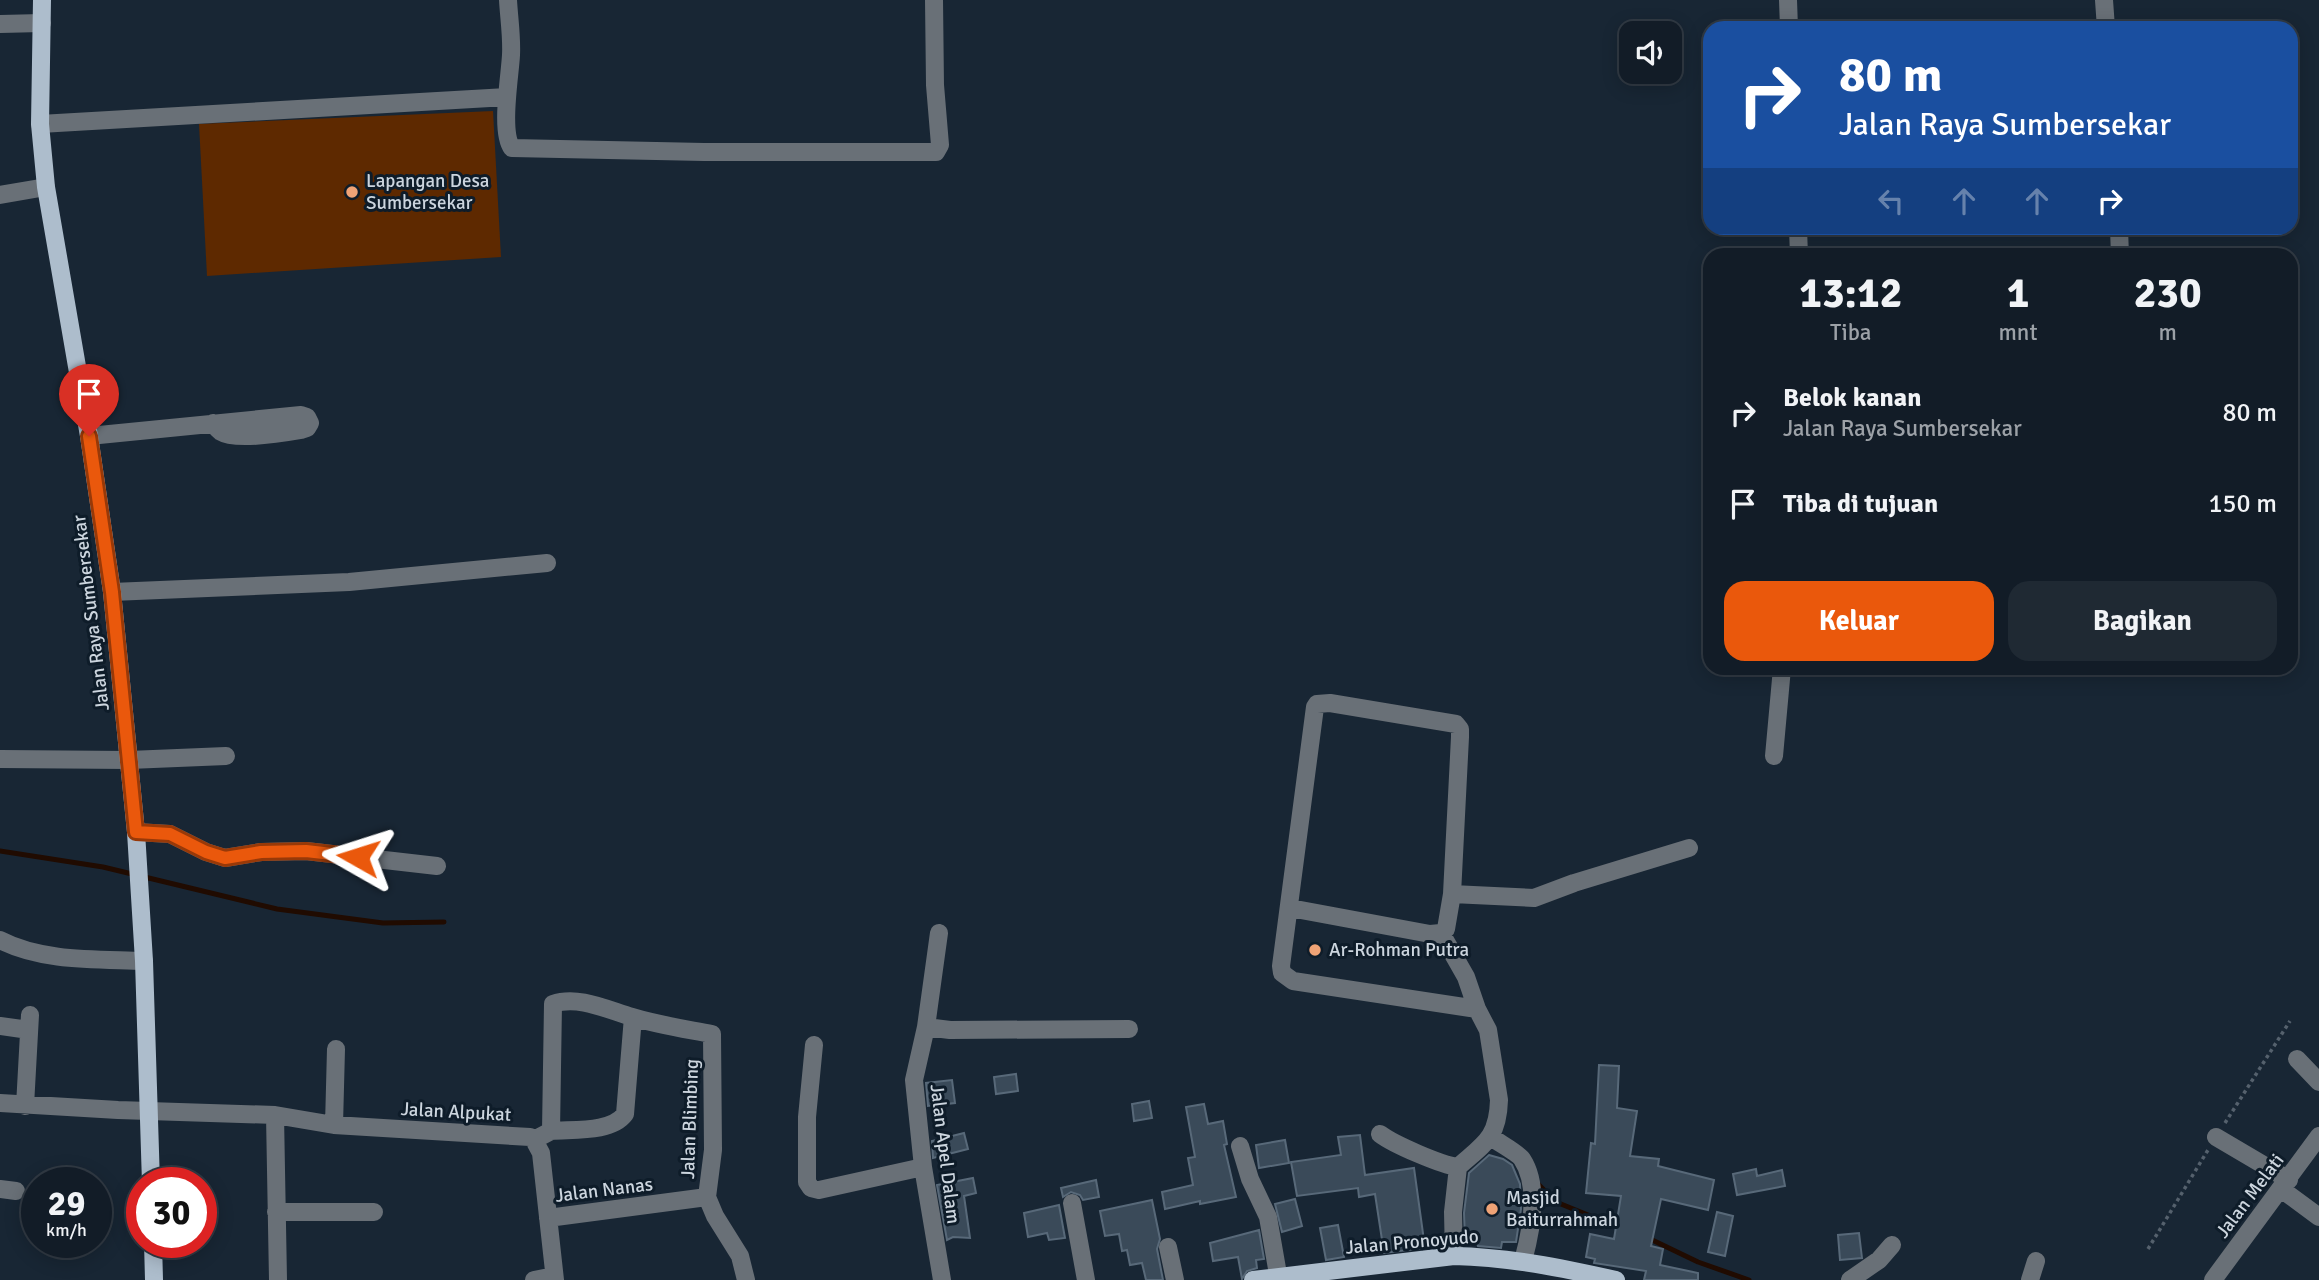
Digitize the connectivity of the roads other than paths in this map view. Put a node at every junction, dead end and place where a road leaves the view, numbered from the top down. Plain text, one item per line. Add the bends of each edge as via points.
1 (42, 0) edge
2 (508, 0) edge
3 (934, 0) edge
4 (1788, 0) edge
5 (2104, 0) edge
6 (1789, 21) edge
7 (2106, 21) edge
8 (42, 23) junction
9 (0, 24) edge
10 (507, 97) junction
11 (40, 124) junction
12 (46, 187) junction
13 (0, 195) edge
14 (213, 423) dead end
15 (89, 436) junction
16 (547, 563) dead end
17 (112, 592) junction
18 (1781, 675) edge
19 (226, 756) dead end
20 (1774, 756) dead end
21 (0, 759) edge
22 (130, 760) junction
23 (136, 832) junction
24 (1689, 848) dead end
25 (437, 866) dead end
26 (1452, 894) junction
27 (1290, 908) junction
28 (939, 933) dead end
29 (1441, 933) junction
30 (0, 940) edge
31 (144, 961) junction
32 (1477, 1009) junction
33 (633, 1017) junction
34 (0, 1026) edge
35 (926, 1027) junction
36 (1129, 1029) dead end
37 (814, 1045) dead end
38 (336, 1049) dead end
39 (2297, 1059) dead end
40 (2319, 1082) edge
41 (0, 1103) edge
42 (25, 1106) junction
43 (148, 1111) junction
44 (275, 1115) junction
45 (334, 1125) junction
46 (551, 1131) junction
47 (1380, 1134) dead end
48 (2319, 1136) edge
49 (1491, 1137) junction
50 (2216, 1137) dead end
51 (534, 1140) junction
52 (1240, 1146) dead end
53 (150, 1167) edge
54 (923, 1167) junction
55 (1458, 1167) junction
56 (2285, 1185) junction
57 (707, 1197) junction
58 (1072, 1203) dead end
59 (276, 1212) junction
60 (374, 1213) dead end
61 (2319, 1217) edge
62 (548, 1218) junction
63 (1892, 1245) dead end
64 (1168, 1247) dead end
65 (1454, 1256) junction
66 (153, 1258) edge
67 (1523, 1261) junction
68 (2036, 1261) dead end
69 (1351, 1274) edge
70 (554, 1278) edge
71 (1278, 1278) edge
72 (2216, 1279) edge
73 (154, 1280) edge
74 (278, 1280) edge
75 (534, 1280) edge
76 (746, 1280) edge
77 (942, 1280) edge
78 (1086, 1280) edge
79 (1175, 1280) edge
80 (1252, 1280) edge
81 (1616, 1280) edge
82 (1850, 1280) edge
83 (2030, 1280) edge

1 - 8 main road, Jalan Raya Sumbersekar
2 - 10 street via 511,53
3 - 10 street via 940,145 936,152 518,149 509,144
4 - 6 street
5 - 7 street
8 - 9 street
8 - 11 main road, Jalan Raya Sumbersekar
10 - 11 street
11 - 12 main road, Jalan Raya Sumbersekar
12 - 13 street
12 - 15 main road, Jalan Raya Sumbersekar
14 - 15 street
15 - 17 main road, Jalan Raya Sumbersekar
16 - 17 street via 349,582
17 - 22 main road, Jalan Raya Sumbersekar
18 - 20 street
19 - 22 street
21 - 22 street
22 - 23 main road, Jalan Raya Sumbersekar
23 - 25 street via 170,834 225,858 306,851
23 - 31 main road, Jalan Raya Sumbersekar
24 - 26 street via 1534,898
26 - 27 street via 1458,727 1448,721 1317,704 1312,712
26 - 29 street via 1449,922
27 - 29 street
27 - 32 street via 1281,966 1288,979
28 - 35 street, Jalan Apel Dalam
29 - 32 street via 1466,977
30 - 31 street via 60,956
31 - 43 main road, Jalan Raya Sumbersekar
32 - 49 street via 1488,1030 1499,1100
33 - 46 street via 625,1114 620,1121
33 - 46 street via 584,1003 553,1004
33 - 57 street, Jalan Blimbing via 712,1034 713,1150
34 - 42 street via 29,1022
35 - 36 street
35 - 54 street, Jalan Apel Dalam via 914,1080
37 - 54 street via 807,1117 807,1182 811,1188
38 - 45 street
39 - 40 street
41 - 42 street, Jalan Alpukat
42 - 43 street, Jalan Alpukat
43 - 44 street, Jalan Alpukat
43 - 53 main road, Jalan Raya Sumbersekar
44 - 45 street, Jalan Alpukat
44 - 59 street
45 - 51 street, Jalan Alpukat
46 - 51 street
47 - 55 street via 1400,1147
48 - 56 street, Jalan Melati
49 - 55 street
49 - 67 street via 1521,1156 1527,1169 1533,1200
50 - 56 street
51 - 62 street, Jalan Alpukat via 541,1153
52 - 71 street via 1268,1217
54 - 77 street, Jalan Apel Dalam
55 - 65 street
56 - 61 street
56 - 72 street, Jalan Melati
57 - 62 street, Jalan Nanas
57 - 76 street, Jalan Blimbing via 740,1256
58 - 78 street
59 - 60 street
59 - 74 street
62 - 70 street, Jalan Alpukat
63 - 82 street
64 - 79 street
65 - 67 main road, Jalan Pronoyudo
65 - 69 main road, Jalan Pronoyudo
66 - 73 main road
67 - 81 main road, Jalan Pronoyudo
68 - 83 street
69 - 71 main road, Jalan Pronoyudo
70 - 75 street
71 - 80 main road, Jalan Pronoyudo

